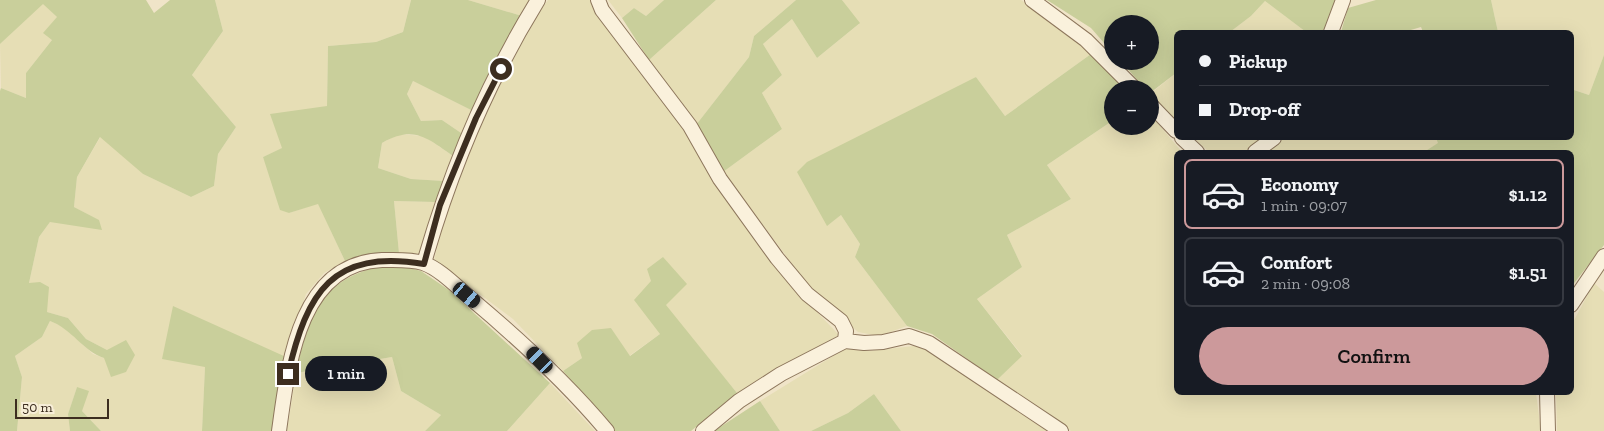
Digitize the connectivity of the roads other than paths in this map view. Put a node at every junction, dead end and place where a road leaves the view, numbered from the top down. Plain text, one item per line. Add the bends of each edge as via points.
1 (538, 0) edge
2 (598, 0) edge
3 (1032, 0) edge
4 (1343, 0) edge
5 (1333, 30) edge
6 (1126, 80) edge
7 (1159, 113) edge
8 (1174, 129) edge
9 (1184, 140) edge
10 (1271, 140) edge
11 (1195, 150) edge
12 (1258, 150) edge
13 (1604, 256) edge
14 (424, 264) junction
15 (1574, 301) edge
16 (845, 341) junction
17 (1547, 395) edge
18 (279, 431) edge
19 (607, 431) edge
20 (703, 431) edge
21 (1061, 431) edge
22 (1548, 431) edge

1 - 14 street via 476,118 440,205
2 - 16 street via 602,10 690,126 720,179 776,258 807,294 841,321 846,331
3 - 6 street via 1086,40
4 - 5 street
7 - 8 street
9 - 11 street
10 - 12 street
13 - 15 street
14 - 18 street via 400,260 370,261 340,272 321,288 295,343
14 - 19 street via 453,283 530,350
16 - 20 street via 781,374 739,401
16 - 21 street via 864,343 909,336 929,342
17 - 22 street

